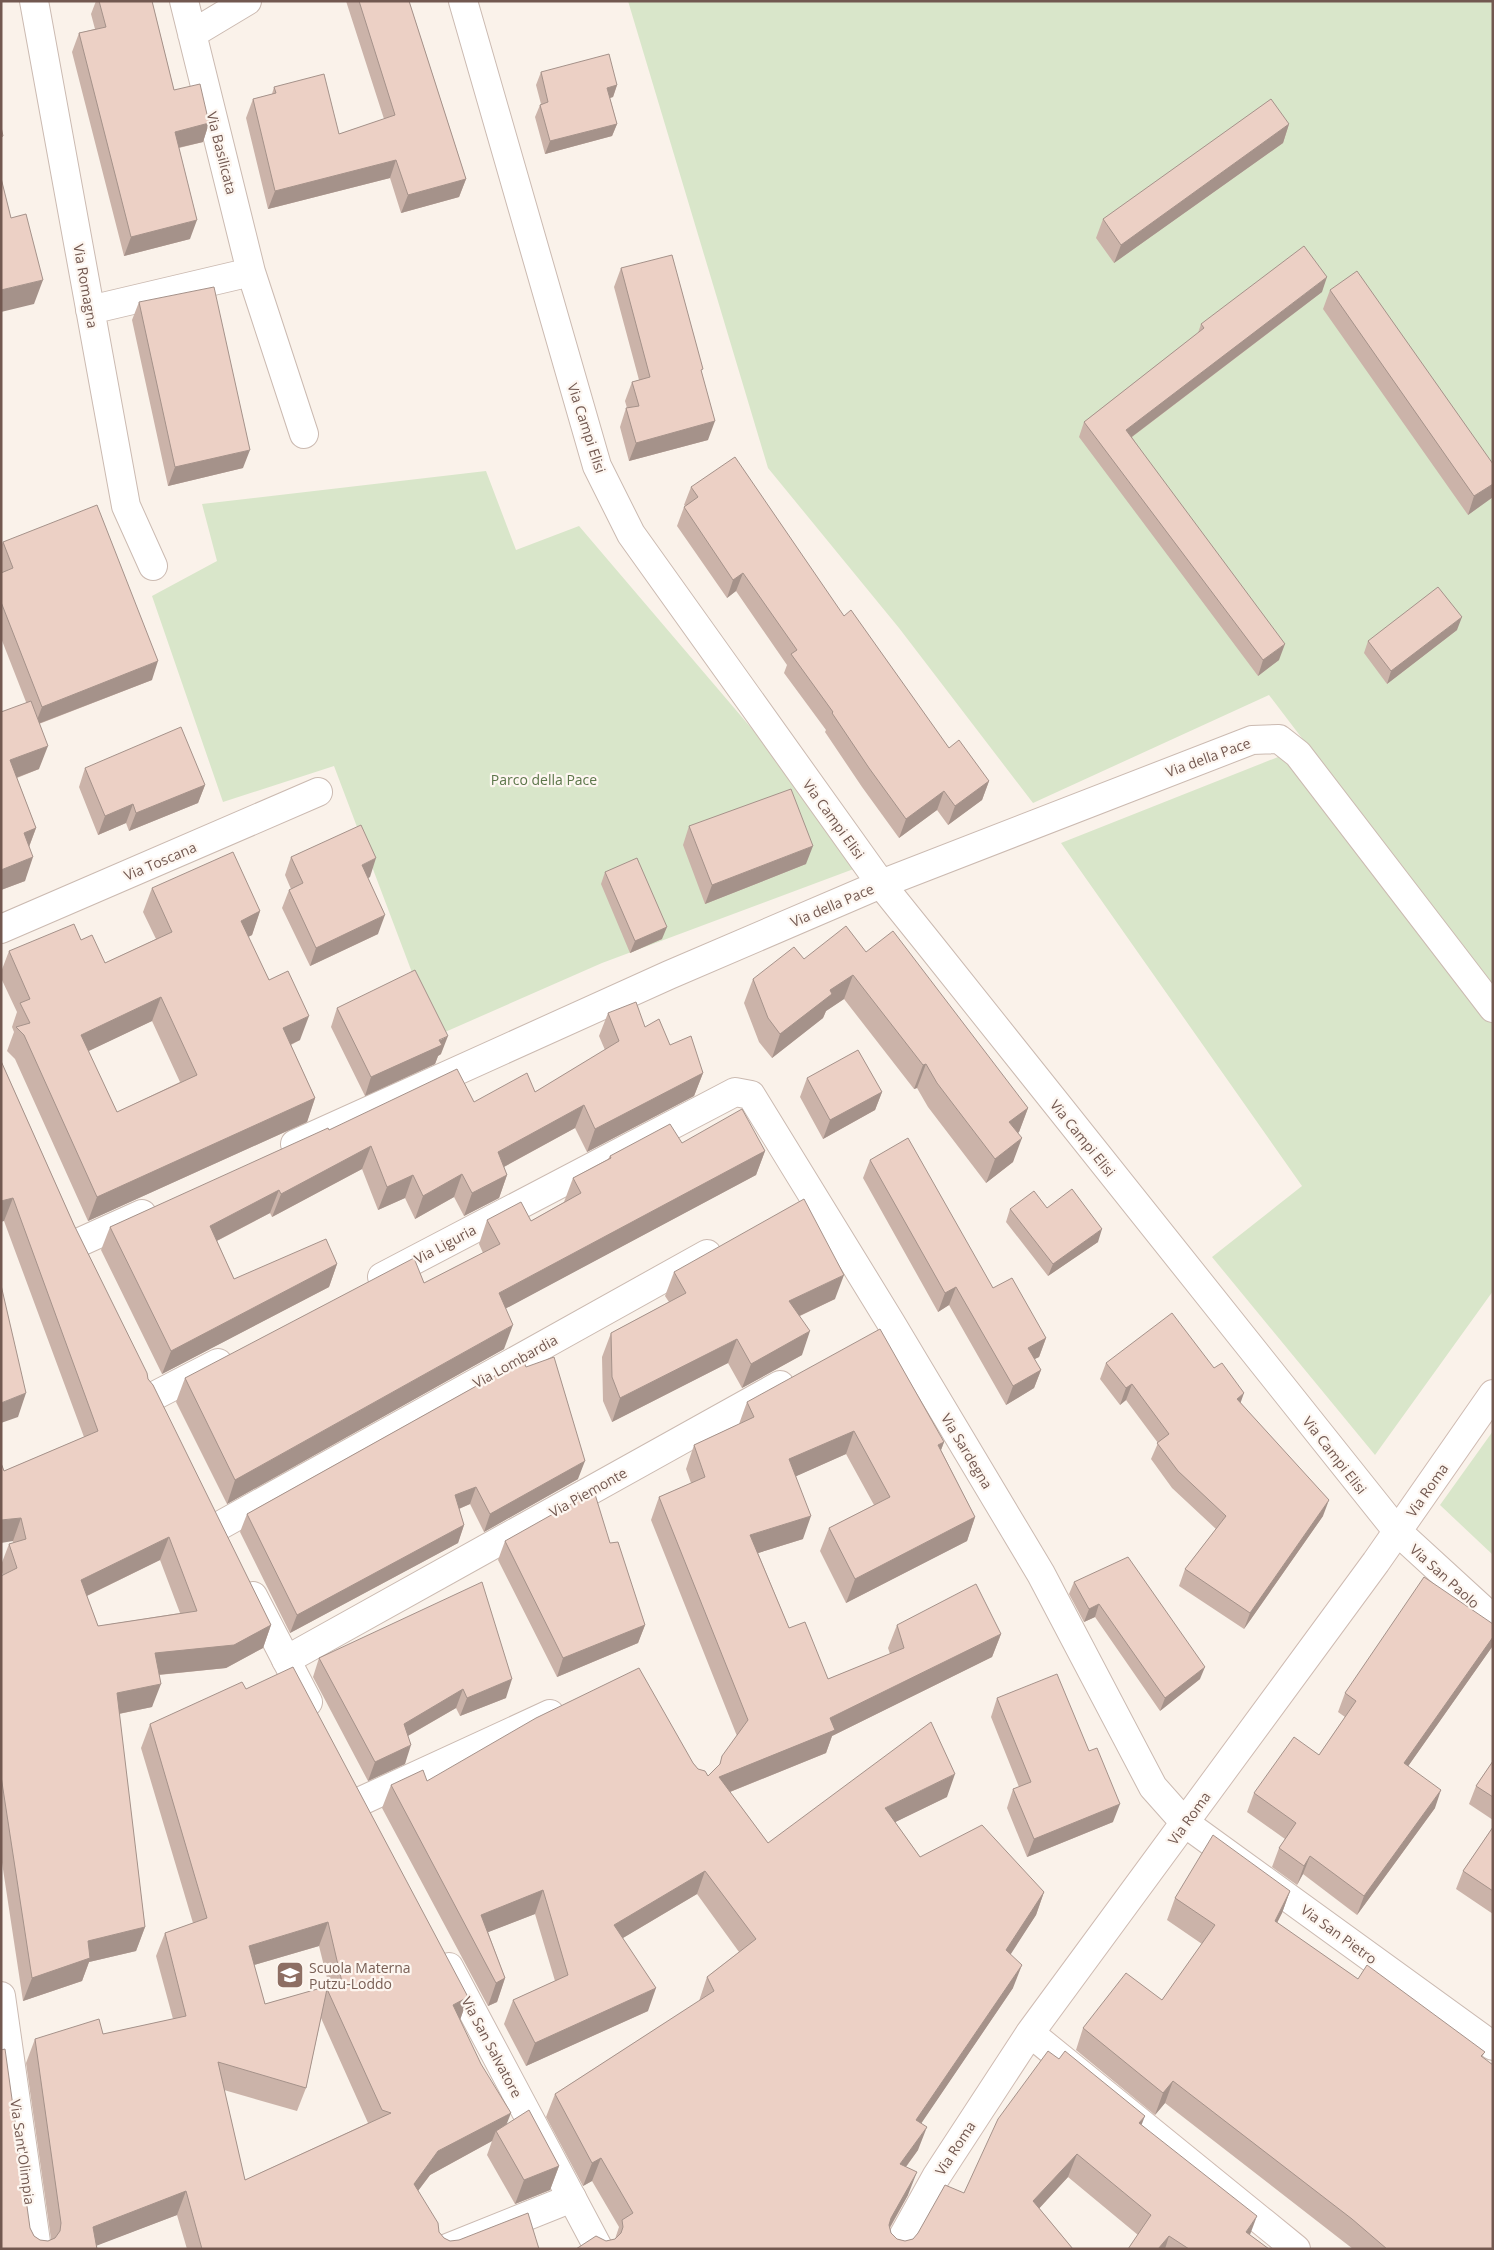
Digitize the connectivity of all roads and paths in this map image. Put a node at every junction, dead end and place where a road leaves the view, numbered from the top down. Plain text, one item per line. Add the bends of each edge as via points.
1 (34, 1) edge
2 (184, 1) edge
3 (247, 1) edge
4 (463, 1) edge
5 (192, 34) junction
6 (251, 272) junction
7 (90, 310) junction
8 (304, 434) dead end
9 (154, 566) dead end
10 (318, 792) dead end
11 (881, 884) junction
12 (1, 929) edge
13 (1493, 1008) edge
14 (735, 1092) joint
15 (271, 1155) edge
16 (162, 1204) edge
17 (81, 1243) edge
18 (724, 1244) edge
19 (359, 1289) edge
20 (236, 1353) edge
21 (142, 1370) edge
22 (804, 1372) edge
23 (1493, 1394) edge
24 (154, 1396) junction
25 (167, 1422) edge
26 (206, 1500) edge
27 (1398, 1532) junction
28 (241, 1571) edge
29 (1493, 1619) edge
30 (286, 1660) junction
31 (573, 1703) edge
32 (318, 1722) edge
33 (346, 1775) edge
34 (361, 1802) junction
35 (1185, 1823) junction
36 (374, 1827) edge
37 (438, 1947) edge
38 (1, 1996) edge
39 (1030, 2034) junction
40 (1493, 2046) edge
41 (572, 2198) junction
42 (37, 2249) edge
43 (445, 2249) edge
44 (599, 2249) edge
45 (896, 2249) edge
46 (1296, 2249) edge

1 - 7 street, Via Romagna
2 - 5 street, Via Basilicata
3 - 5 street
4 - 11 street, Via Campi Elisi via 597,466 630,534
5 - 6 street, Via Basilicata
6 - 7 street
6 - 8 street, Via Basilicata
7 - 9 street, Via Romagna via 126,506
10 - 12 street, Via Toscana
11 - 13 street, Via della Pace via 1252,740 1279,739 1298,754
11 - 15 street, Via della Pace via 669,975
11 - 27 street, Via Campi Elisi
14 - 19 street, Via Liguria
14 - 35 street, Via Sardegna via 751,1095 803,1200 1056,1600 1153,1787
16 - 17 street
18 - 26 street, Via Lombardia via 223,1535
20 - 24 street
21 - 24 street
22 - 30 street, Via Piemonte
23 - 27 street, Via Roma
24 - 25 street
27 - 29 street, Via San Paolo
27 - 35 street, Via Roma
28 - 30 street
30 - 32 street
31 - 34 street
33 - 34 street
34 - 36 street
35 - 39 street, Via Roma
35 - 40 street, Via San Pietro
37 - 41 street, Via San Salvatore
38 - 42 street, Via Sant'Olimpia
39 - 45 street, Via Roma via 936,2177
39 - 46 street
41 - 43 street
41 - 44 street, Via San Salvatore

